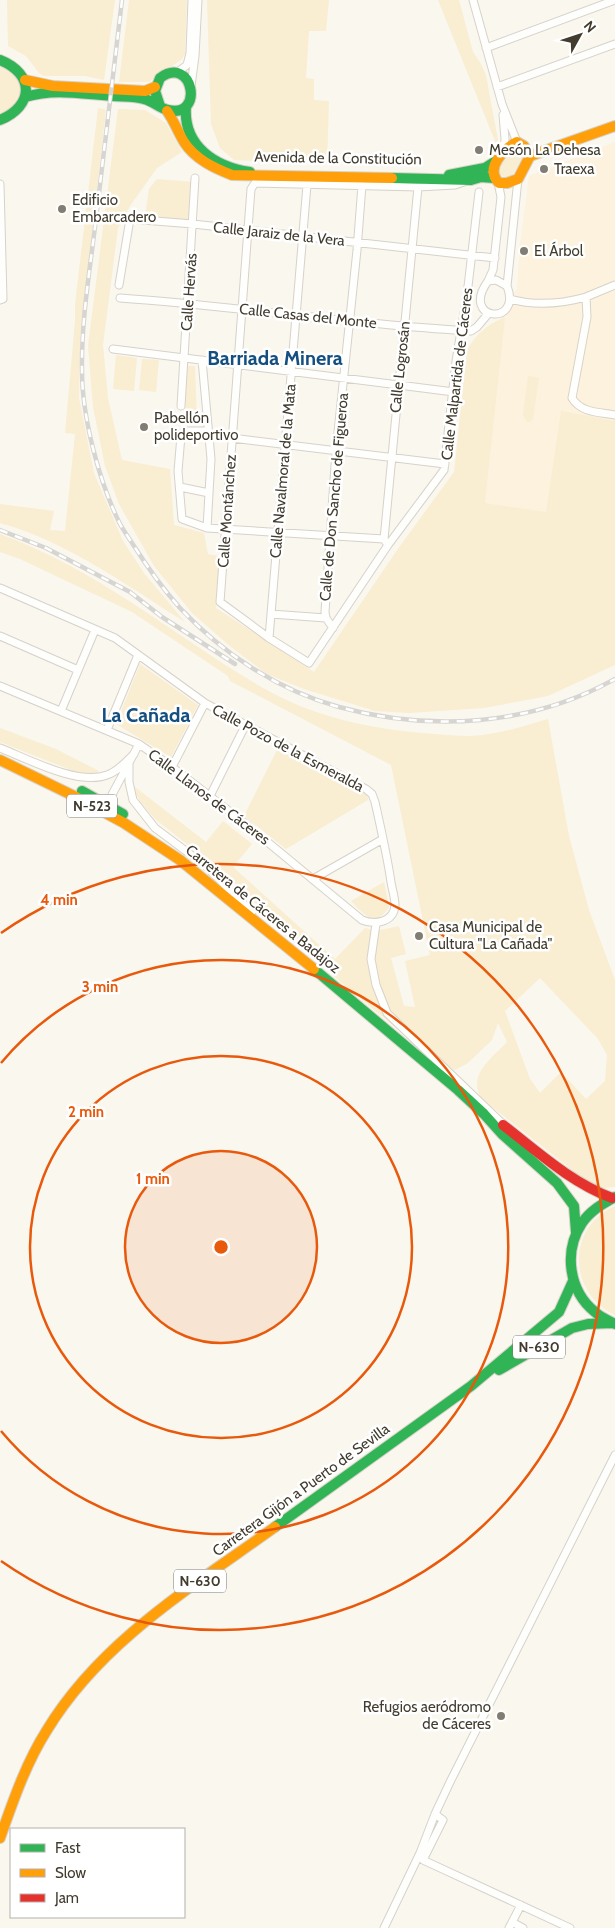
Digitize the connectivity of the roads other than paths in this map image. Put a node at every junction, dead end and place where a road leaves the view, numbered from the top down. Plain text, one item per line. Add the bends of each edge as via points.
1 (192, 0) edge
2 (198, 0) edge
3 (473, 0) edge
4 (615, 0) edge
5 (615, 44) edge
6 (486, 48) junction
7 (0, 60) edge
8 (175, 74) junction
9 (25, 80) junction
10 (191, 86) junction
11 (155, 87) junction
12 (497, 87) junction
13 (25, 97) junction
14 (502, 104) junction
15 (186, 107) junction
16 (164, 109) junction
17 (0, 120) edge
18 (615, 126) edge
19 (517, 142) junction
20 (504, 148) junction
21 (530, 156) junction
22 (496, 161) junction
23 (195, 178) dead end
24 (518, 179) junction
25 (471, 180) junction
26 (496, 180) junction
27 (255, 183) joint
28 (0, 184) edge
29 (307, 185) junction
30 (362, 186) junction
31 (418, 187) junction
32 (479, 192) dead end
33 (193, 224) junction
34 (247, 231) junction
35 (302, 237) junction
36 (358, 242) junction
37 (413, 249) junction
38 (472, 254) junction
39 (494, 258) junction
40 (488, 281) junction
41 (119, 285) dead end
42 (615, 285) edge
43 (506, 286) junction
44 (586, 297) junction
45 (120, 298) dead end
46 (1, 299) edge
47 (510, 299) junction
48 (188, 304) junction
49 (242, 308) junction
50 (488, 314) junction
51 (296, 316) junction
52 (350, 320) junction
53 (404, 326) junction
54 (461, 330) junction
55 (113, 349) dead end
56 (184, 358) junction
57 (202, 360) junction
58 (238, 364) junction
59 (291, 371) junction
60 (344, 377) junction
61 (399, 384) junction
62 (454, 392) junction
63 (181, 406) dead end
64 (615, 415) edge
65 (208, 431) junction
66 (232, 438) junction
67 (285, 444) junction
68 (336, 451) junction
69 (391, 458) junction
70 (445, 464) junction
71 (180, 487) junction
72 (209, 493) junction
73 (207, 528) junction
74 (226, 529) junction
75 (277, 533) junction
76 (330, 536) junction
77 (386, 542) junction
78 (0, 588) edge
79 (271, 614) junction
80 (326, 618) junction
81 (333, 628) junction
82 (95, 630) junction
83 (0, 636) edge
84 (269, 638) junction
85 (138, 655) junction
86 (78, 670) junction
87 (0, 686) edge
88 (205, 703) junction
89 (61, 711) junction
90 (246, 724) junction
91 (107, 730) junction
92 (139, 744) junction
93 (0, 748) edge
94 (0, 753) edge
95 (134, 754) junction
96 (0, 759) edge
97 (129, 764) junction
98 (172, 767) junction
99 (210, 796) junction
100 (107, 804) junction
101 (383, 839) junction
102 (180, 860) junction
103 (314, 879) junction
104 (252, 912) junction
105 (376, 924) junction
106 (316, 970) junction
107 (484, 1114) junction
108 (505, 1126) junction
109 (614, 1197) edge
110 (576, 1232) junction
111 (573, 1281) junction
112 (613, 1324) edge
113 (470, 1386) junction
114 (615, 1456) edge
115 (434, 1814) junction
116 (0, 1838) edge
117 (521, 1905) junction
118 (510, 1925) edge
119 (384, 1928) edge
120 (523, 1928) edge
121 (570, 1928) edge

1 - 8 street via 190,53 187,64
2 - 10 street
3 - 6 street
4 - 6 street
5 - 12 street
6 - 12 street
7 - 9 main road via 18,69
8 - 10 main road via 187,79
8 - 11 main road via 162,77
9 - 11 main road via 53,86 145,91
9 - 13 main road
10 - 15 main road via 191,100
11 - 16 main road via 155,99
12 - 14 street
13 - 16 main road via 53,92 143,98
13 - 17 main road via 17,112
14 - 19 street
14 - 20 street
15 - 16 main road via 174,112
15 - 22 main road, Avenida de la Constitución via 184,116 190,136 203,152 217,162 246,172 450,175 485,168
16 - 25 main road, Avenida de la Constitución via 199,157 232,175
18 - 21 main road
19 - 20 main road
19 - 21 main road
20 - 22 main road
21 - 24 main road
22 - 26 main road via 493,171
23 - 33 street, Calle Hervás
24 - 26 main road via 505,184
24 - 43 street
25 - 26 main road, Avenida de la Constitución via 481,177
25 - 31 street, Avenida de la Constitución via 455,185
26 - 39 street, Calle Malpartida de Cáceres via 501,196
27 - 29 street, Avenida de la Constitución
27 - 34 street, Calle Montánchez via 251,189
28 - 46 street
29 - 30 street, Avenida de la Constitución
29 - 35 street, Calle Navalmoral de la Mata
30 - 31 street, Avenida de la Constitución
30 - 36 street, Calle de Don Sancho de Figueroa
31 - 37 street, Calle Logrosán
32 - 38 street, Calle Malpartida de Cáceres
33 - 34 street, Calle Jaraiz de la Vera
33 - 41 street, Calle Jaraiz de la Vera via 130,219
33 - 48 street, Calle Hervás
34 - 35 street, Calle Jaraiz de la Vera
34 - 49 street, Calle Montánchez
35 - 36 street, Calle Jaraiz de la Vera
35 - 51 street, Calle Navalmoral de la Mata
36 - 37 street, Calle Jaraiz de la Vera
36 - 52 street, Calle de Don Sancho de Figueroa
37 - 38 street, Calle Jaraiz de la Vera
37 - 53 street, Calle Logrosán
38 - 39 street, Calle Jaraiz de la Vera
38 - 54 street, Calle Malpartida de Cáceres
39 - 40 street, Calle Malpartida de Cáceres
40 - 43 street via 496,280
40 - 50 street via 481,298
42 - 44 street
43 - 47 street
44 - 47 street via 554,304
44 - 64 street via 587,317 572,398 582,409
45 - 48 street, Calle Casas del Monte
47 - 50 street via 499,314
48 - 49 street, Calle Casas del Monte
48 - 56 street, Calle Hervás
49 - 51 street, Calle Casas del Monte
49 - 58 street, Calle Montánchez
50 - 54 street, Calle Casas del Monte via 471,331
51 - 52 street, Calle Casas del Monte
51 - 59 street, Calle Navalmoral de la Mata
52 - 53 street, Calle Casas del Monte
52 - 60 street, Calle de Don Sancho de Figueroa
53 - 54 street, Calle Casas del Monte
53 - 61 street, Calle Logrosán
54 - 62 street, Calle Malpartida de Cáceres
55 - 56 street
56 - 57 street
56 - 63 street, Calle Hervás
57 - 58 street
57 - 65 street
58 - 59 street
58 - 66 street, Calle Montánchez
59 - 60 street
59 - 67 street, Calle Navalmoral de la Mata
60 - 61 street
60 - 68 street, Calle de Don Sancho de Figueroa
61 - 62 street
61 - 69 street, Calle Logrosán
62 - 70 street, Calle Malpartida de Cáceres
65 - 71 street via 186,431 181,436
65 - 72 street via 211,460
66 - 67 street
66 - 74 street, Calle Montánchez
67 - 68 street
67 - 75 street, Calle Navalmoral de la Mata
68 - 69 street
68 - 76 street, Calle de Don Sancho de Figueroa
69 - 70 street
69 - 77 street, Calle Logrosán
70 - 77 street, Calle Malpartida de Cáceres via 444,470
71 - 72 street
71 - 73 street via 182,519
72 - 73 street
73 - 74 street
74 - 75 street
74 - 84 street, Calle Montánchez via 220,602
75 - 76 street
75 - 79 street, Calle Navalmoral de la Mata
76 - 77 street
76 - 80 street, Calle de Don Sancho de Figueroa
77 - 81 street, Calle Malpartida de Cáceres
78 - 82 street, Calle Pozo de la Esmeralda
79 - 80 street
79 - 84 street, Calle Navalmoral de la Mata
80 - 81 street, Calle de Don Sancho de Figueroa
81 - 84 street, Calle Malpartida de Cáceres via 309,663
82 - 85 street, Calle Pozo de la Esmeralda via 115,638
82 - 86 street
83 - 86 street
85 - 88 street, Calle Pozo de la Esmeralda
85 - 91 street
86 - 89 street
87 - 89 street, Calle Llanos de Cáceres
88 - 90 street, Calle Pozo de la Esmeralda
88 - 98 street
89 - 91 street, Calle Llanos de Cáceres
90 - 99 street
90 - 101 street, Calle Pozo de la Esmeralda via 372,794
91 - 92 street, Calle Llanos de Cáceres
92 - 95 street
92 - 98 street, Calle Llanos de Cáceres
93 - 95 street via 76,776 97,778 122,766
94 - 100 main road, Carretera de Cáceres a Badajoz / N-523
95 - 97 street
96 - 100 street
96 - 102 main road, Carretera de Cáceres a Badajoz / N-523 via 124,823
97 - 100 street
97 - 104 street via 133,800 155,828 206,866
98 - 99 street, Calle Llanos de Cáceres
99 - 103 street, Calle Llanos de Cáceres
100 - 102 street via 109,810 159,842
100 - 104 main road, Carretera de Cáceres a Badajoz / N-523 via 171,846
101 - 103 street
101 - 105 street, Calle Pozo de la Esmeralda via 395,906 388,918
102 - 106 main road, Carretera de Cáceres a Badajoz / N-523
103 - 105 street, Calle Llanos de Cáceres via 362,920
104 - 106 main road, N-523
105 - 108 street via 371,959 376,985 387,1013
106 - 107 main road, Carretera de Cáceres a Badajoz / N-523
107 - 108 main road
107 - 110 main road via 570,1199
108 - 109 main road via 571,1178 591,1190
109 - 110 main road, N-630 via 589,1213
110 - 111 main road, N-630 via 570,1260
111 - 112 main road, N-630 via 588,1306
111 - 113 main road, Carretera Gijón a Puerto de Sevilla / N-630 via 559,1312
112 - 113 main road, Carretera Gijón a Puerto de Sevilla / N-630 via 572,1328
113 - 116 main road, Carretera Gijón a Puerto de Sevilla / N-630 via 153,1615 114,1648 79,1684 54,1718 29,1764
114 - 115 street
115 - 117 street via 443,1820 423,1860
115 - 119 street via 420,1853
117 - 118 street
117 - 121 street
118 - 120 street

